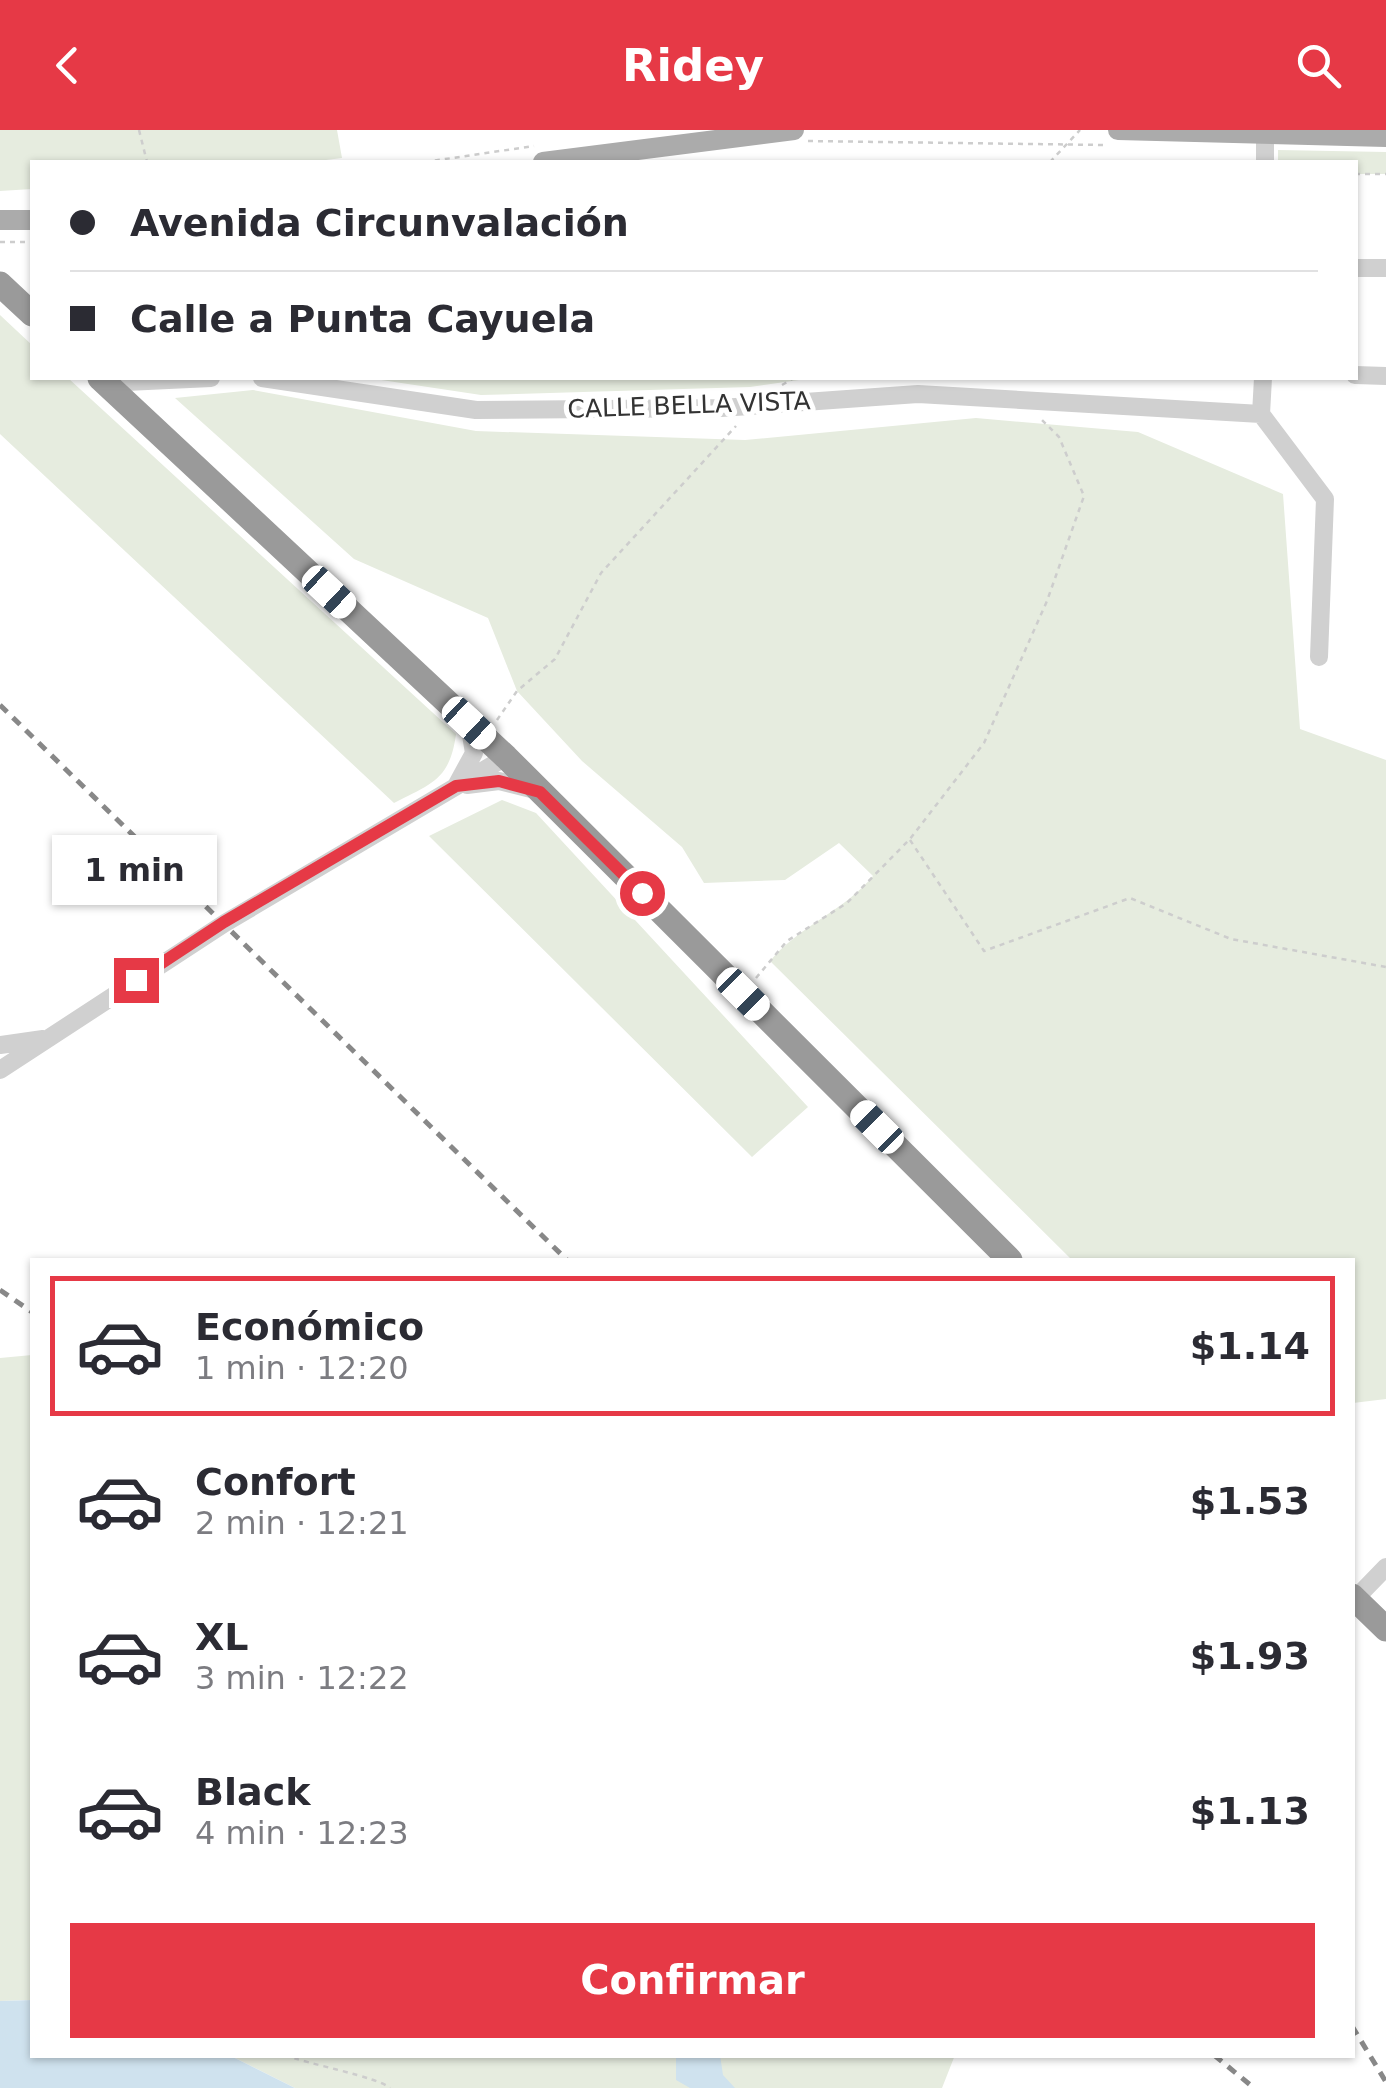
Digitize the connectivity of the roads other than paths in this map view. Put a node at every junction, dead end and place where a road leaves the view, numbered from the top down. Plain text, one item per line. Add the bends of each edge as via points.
1 (1322, 133) edge
2 (1265, 134) junction
3 (797, 136) edge
4 (1386, 137) edge
5 (1118, 138) edge
6 (562, 160) edge
7 (1265, 160) edge
8 (1358, 268) edge
9 (1386, 268) edge
10 (0, 284) edge
11 (30, 312) edge
12 (1358, 375) edge
13 (1386, 376) edge
14 (102, 380) edge
15 (275, 380) edge
16 (1263, 380) edge
17 (1261, 414) junction
18 (1319, 658) dead end
19 (476, 730) junction
20 (506, 757) junction
21 (456, 786) junction
22 (540, 792) junction
23 (48, 1038) junction
24 (0, 1044) edge
25 (0, 1070) edge
26 (1008, 1258) edge
27 (1386, 1567) edge
28 (1355, 1596) edge
29 (1355, 1598) edge
30 (1384, 1622) edge

1 - 2 main road
1 - 4 main road
2 - 5 main road
2 - 7 street
3 - 6 main road
8 - 9 street
10 - 11 highway
12 - 13 street
14 - 19 highway
15 - 17 street, CALLE BELLA VISTA via 476,410 750,406 918,394
16 - 17 street
17 - 18 street via 1325,499
19 - 20 highway
19 - 21 street via 474,753
20 - 21 street
20 - 22 highway
21 - 22 street via 499,781
21 - 23 street via 224,922
22 - 26 highway
23 - 24 street
23 - 25 street
27 - 28 street
29 - 30 highway

